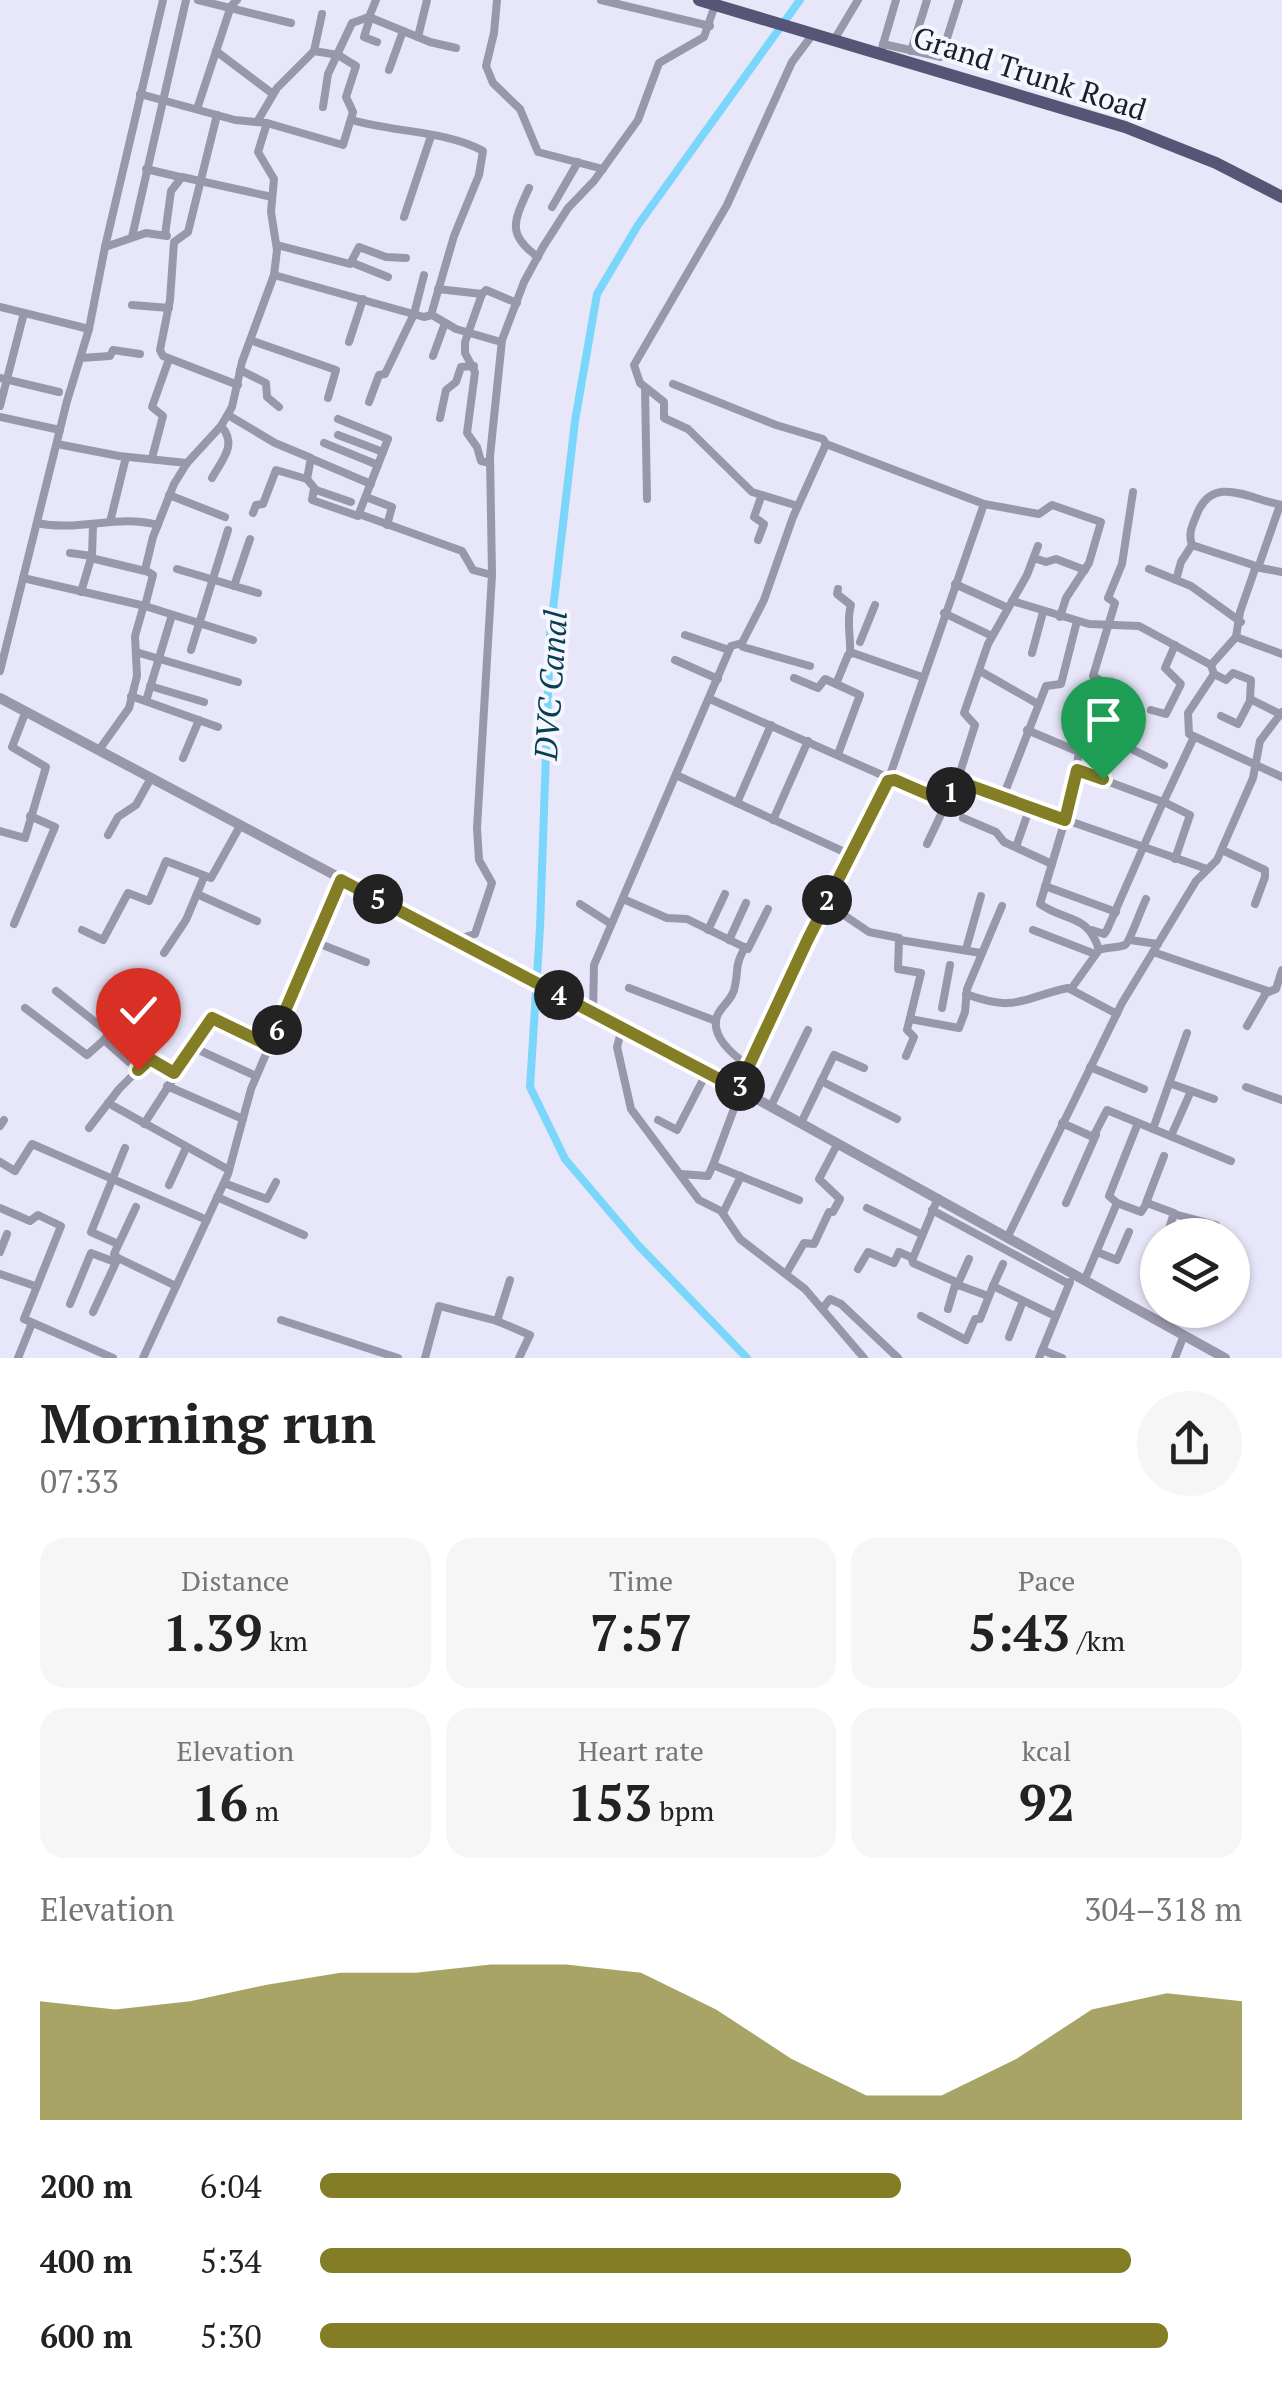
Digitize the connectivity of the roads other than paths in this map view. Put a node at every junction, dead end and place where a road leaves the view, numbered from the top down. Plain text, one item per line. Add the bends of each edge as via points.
1 (163, 0) edge
2 (186, 0) edge
3 (198, 0) edge
4 (376, 0) edge
5 (426, 0) edge
6 (497, 0) edge
7 (600, 0) edge
8 (699, 0) edge
9 (858, 0) edge
10 (896, 0) edge
11 (927, 0) edge
12 (959, 0) edge
13 (234, 3) edge
14 (718, 6) junction
15 (322, 14) dead end
16 (368, 17) junction
17 (291, 22) dead end
18 (710, 26) junction
19 (403, 32) junction
20 (811, 34) junction
21 (418, 37) junction
22 (834, 40) junction
23 (377, 42) dead end
24 (456, 48) dead end
25 (882, 48) junction
26 (216, 51) junction
27 (314, 51) junction
28 (911, 51) junction
29 (338, 55) junction
30 (389, 70) dead end
31 (140, 94) junction
32 (273, 94) junction
33 (162, 100) junction
34 (323, 106) dead end
35 (197, 109) junction
36 (217, 115) junction
37 (352, 120) junction
38 (262, 122) junction
39 (431, 136) junction
40 (578, 162) junction
41 (146, 168) junction
42 (602, 169) junction
43 (182, 177) junction
44 (200, 179) junction
45 (529, 188) dead end
46 (272, 197) junction
47 (1282, 198) edge
48 (552, 207) dead end
49 (404, 217) dead end
50 (165, 236) junction
51 (132, 237) junction
52 (176, 239) junction
53 (278, 245) junction
54 (105, 247) junction
55 (538, 257) junction
56 (406, 258) dead end
57 (352, 263) junction
58 (424, 274) dead end
59 (274, 275) junction
60 (388, 277) dead end
61 (438, 289) junction
62 (482, 294) junction
63 (363, 299) junction
64 (517, 303) junction
65 (132, 305) dead end
66 (0, 306) edge
67 (169, 308) junction
68 (24, 312) junction
69 (414, 314) junction
70 (431, 315) junction
71 (445, 323) junction
72 (90, 329) junction
73 (466, 332) junction
74 (250, 340) junction
75 (349, 342) dead end
76 (502, 342) junction
77 (140, 354) dead end
78 (433, 356) dead end
79 (81, 358) junction
80 (169, 359) junction
81 (474, 366) junction
82 (240, 370) junction
83 (4, 379) edge
84 (673, 384) dead end
85 (238, 385) junction
86 (645, 388) junction
87 (59, 392) dead end
88 (328, 398) dead end
89 (368, 402) dead end
90 (0, 406) edge
91 (279, 408) dead end
92 (228, 415) junction
93 (0, 417) edge
94 (338, 418) dead end
95 (440, 418) dead end
96 (221, 426) junction
97 (60, 430) junction
98 (338, 436) dead end
99 (324, 443) dead end
100 (57, 444) junction
101 (826, 444) junction
102 (383, 452) junction
103 (126, 457) junction
104 (152, 458) junction
105 (312, 459) junction
106 (187, 462) junction
107 (490, 462) junction
108 (378, 464) junction
109 (212, 478) dead end
110 (307, 478) junction
111 (371, 484) junction
112 (314, 489) junction
113 (1133, 492) dead end
114 (169, 494) junction
115 (761, 496) junction
116 (366, 497) junction
117 (647, 499) dead end
118 (351, 502) dead end
119 (984, 504) junction
120 (1281, 505) edge
121 (798, 506) junction
122 (253, 513) dead end
123 (359, 514) junction
124 (224, 517) dead end
125 (110, 522) junction
126 (37, 523) junction
127 (1102, 523) junction
128 (93, 524) junction
129 (158, 525) junction
130 (387, 525) junction
131 (228, 530) dead end
132 (1126, 530) junction
133 (250, 539) dead end
134 (758, 540) dead end
135 (1038, 546) dead end
136 (1192, 546) junction
137 (70, 554) dead end
138 (91, 557) junction
139 (1034, 558) junction
140 (1257, 566) junction
141 (177, 569) dead end
142 (1085, 570) junction
143 (1149, 570) dead end
144 (145, 571) junction
145 (1282, 572) edge
146 (492, 575) junction
147 (23, 578) junction
148 (214, 580) junction
149 (1176, 580) junction
150 (955, 584) junction
151 (234, 586) junction
152 (838, 589) dead end
153 (81, 592) junction
154 (258, 593) dead end
155 (875, 605) dead end
156 (1010, 605) junction
157 (144, 607) junction
158 (1043, 612) junction
159 (944, 613) junction
160 (172, 615) junction
161 (1060, 617) junction
162 (1077, 621) junction
163 (1241, 622) junction
164 (200, 624) junction
165 (1108, 626) junction
166 (685, 635) dead end
167 (992, 636) junction
168 (1236, 637) junction
169 (252, 640) dead end
170 (860, 642) dead end
171 (740, 644) junction
172 (1175, 645) junction
173 (190, 650) dead end
174 (729, 650) junction
175 (136, 652) junction
176 (850, 653) junction
177 (1032, 653) dead end
178 (1282, 654) edge
179 (158, 658) junction
180 (675, 660) dead end
181 (810, 666) dead end
182 (1212, 669) junction
183 (0, 672) edge
184 (980, 672) junction
185 (922, 677) junction
186 (794, 678) dead end
187 (718, 679) junction
188 (1103, 681) junction
189 (238, 682) dead end
190 (836, 684) junction
191 (150, 686) junction
192 (131, 696) junction
193 (0, 698) edge
194 (710, 699) junction
195 (1250, 700) junction
196 (146, 701) junction
197 (204, 702) dead end
198 (1038, 704) junction
199 (1151, 710) dead end
200 (26, 711) junction
201 (1281, 713) edge
202 (1221, 716) dead end
203 (199, 720) junction
204 (771, 725) junction
205 (218, 727) dead end
206 (1027, 730) junction
207 (1111, 739) junction
208 (1194, 739) junction
209 (808, 741) junction
210 (98, 750) junction
211 (1079, 752) junction
212 (838, 754) junction
213 (183, 758) dead end
214 (1164, 765) dead end
215 (1256, 767) junction
216 (1077, 770) junction
217 (676, 775) junction
218 (1282, 777) edge
219 (151, 778) junction
220 (890, 779) junction
221 (1103, 779) junction
222 (957, 782) junction
223 (1003, 797) junction
224 (944, 800) junction
225 (1163, 802) junction
226 (737, 803) junction
227 (1030, 807) junction
228 (30, 816) junction
229 (963, 818) dead end
230 (773, 820) junction
231 (1065, 820) junction
232 (240, 826) junction
233 (0, 831) edge
234 (108, 834) dead end
235 (927, 844) dead end
236 (1016, 847) junction
237 (1145, 848) junction
238 (1222, 850) junction
239 (851, 855) junction
240 (1175, 858) junction
241 (1052, 864) junction
242 (1207, 869) junction
243 (204, 877) junction
244 (341, 880) junction
245 (1045, 886) junction
246 (197, 894) junction
247 (725, 894) dead end
248 (982, 896) dead end
249 (622, 899) junction
250 (1146, 899) dead end
251 (746, 903) dead end
252 (826, 903) junction
253 (580, 904) dead end
254 (1254, 904) dead end
255 (1002, 906) dead end
256 (768, 910) dead end
257 (1116, 912) junction
258 (257, 921) dead end
259 (14, 924) dead end
260 (612, 924) junction
261 (82, 930) dead end
262 (708, 930) junction
263 (1033, 930) dead end
264 (1092, 930) junction
265 (454, 940) junction
266 (728, 940) junction
267 (900, 940) junction
268 (1130, 940) junction
269 (315, 942) junction
270 (744, 948) junction
271 (1156, 948) junction
272 (966, 949) junction
273 (981, 952) junction
274 (1097, 952) junction
275 (164, 953) dead end
276 (366, 962) dead end
277 (950, 964) dead end
278 (1282, 970) edge
279 (946, 986) junction
280 (629, 988) dead end
281 (1072, 989) junction
282 (56, 991) dead end
283 (1268, 991) junction
284 (966, 992) junction
285 (24, 1008) dead end
286 (942, 1008) dead end
287 (590, 1011) junction
288 (1117, 1014) junction
289 (910, 1019) junction
290 (716, 1020) junction
291 (1247, 1026) dead end
292 (622, 1028) junction
293 (808, 1030) dead end
294 (1186, 1033) dead end
295 (104, 1040) junction
296 (192, 1046) junction
297 (270, 1046) junction
298 (906, 1056) dead end
299 (749, 1066) junction
300 (1090, 1067) junction
301 (864, 1068) dead end
302 (138, 1070) junction
303 (707, 1072) junction
304 (174, 1073) junction
305 (256, 1076) junction
306 (821, 1081) junction
307 (1169, 1083) junction
308 (167, 1086) junction
309 (1246, 1087) dead end
310 (1144, 1089) dead end
311 (740, 1090) junction
312 (1191, 1091) junction
313 (1214, 1099) dead end
314 (1282, 1100) edge
315 (108, 1103) junction
316 (771, 1106) junction
317 (243, 1118) junction
318 (897, 1119) dead end
319 (658, 1120) dead end
320 (1062, 1122) junction
321 (801, 1123) junction
322 (1138, 1123) junction
323 (144, 1124) junction
324 (89, 1128) dead end
325 (1153, 1129) junction
326 (1096, 1135) junction
327 (1171, 1136) junction
328 (838, 1144) junction
329 (125, 1148) dead end
330 (186, 1148) junction
331 (1164, 1156) dead end
332 (1232, 1161) dead end
333 (1, 1165) edge
334 (713, 1165) junction
335 (229, 1170) junction
336 (681, 1174) junction
337 (741, 1176) junction
338 (112, 1180) junction
339 (276, 1182) dead end
340 (224, 1183) junction
341 (170, 1185) dead end
342 (250, 1192) junction
343 (217, 1197) junction
344 (938, 1198) junction
345 (800, 1200) dead end
346 (1066, 1202) dead end
347 (1118, 1203) junction
348 (1146, 1203) junction
349 (0, 1205) edge
350 (136, 1206) dead end
351 (866, 1208) dead end
352 (243, 1210) junction
353 (932, 1210) junction
354 (723, 1213) junction
355 (1174, 1214) junction
356 (1172, 1218) edge
357 (1189, 1218) edge
358 (206, 1220) junction
359 (1129, 1232) dead end
360 (7, 1234) dead end
361 (921, 1234) junction
362 (304, 1235) dead end
363 (1008, 1236) junction
364 (118, 1244) junction
365 (0, 1252) edge
366 (1096, 1252) junction
367 (912, 1259) junction
368 (969, 1259) dead end
369 (117, 1260) junction
370 (1003, 1264) dead end
371 (858, 1269) dead end
372 (0, 1274) edge
373 (786, 1274) junction
374 (1076, 1279) junction
375 (510, 1280) dead end
376 (35, 1286) junction
377 (176, 1286) junction
378 (958, 1286) junction
379 (993, 1286) junction
380 (988, 1296) junction
381 (1022, 1301) junction
382 (70, 1304) dead end
383 (823, 1308) junction
384 (948, 1309) dead end
385 (93, 1312) dead end
386 (921, 1316) dead end
387 (1055, 1316) junction
388 (281, 1320) dead end
389 (497, 1321) junction
390 (32, 1323) junction
391 (1184, 1335) junction
392 (1009, 1337) dead end
393 (1041, 1354) edge
394 (98, 1355) edge
395 (18, 1358) edge
396 (113, 1358) edge
397 (143, 1358) edge
398 (398, 1358) edge
399 (425, 1358) edge
400 (520, 1358) edge
401 (864, 1358) edge
402 (898, 1358) edge
403 (1062, 1358) edge
404 (1175, 1358) edge
405 (1225, 1358) edge

1 - 31 street
2 - 33 street
3 - 13 street
4 - 16 street
5 - 21 street
6 - 40 street via 489,74 520,110 538,152
7 - 18 street
8 - 14 main road, Grand Trunk Road
9 - 22 street
10 - 25 street
11 - 28 street
12 - 28 street via 941,58
13 - 17 street
13 - 26 street
14 - 18 street
14 - 20 main road, Grand Trunk Road
15 - 27 street
16 - 19 street
16 - 23 street via 364,37
16 - 29 street via 354,20
18 - 42 street via 696,43 659,63 638,120
19 - 21 street
19 - 30 street
20 - 22 main road, Grand Trunk Road
20 - 86 street via 727,205 634,363
21 - 24 street
22 - 25 main road, Grand Trunk Road
25 - 28 street
25 - 47 main road, Grand Trunk Road via 1125,127
26 - 32 street
26 - 35 street
27 - 29 street
27 - 32 street
29 - 34 street
29 - 37 street via 356,66 346,98
31 - 33 street
31 - 54 street
32 - 38 street
33 - 35 street
33 - 41 street
35 - 36 street
36 - 38 street
36 - 44 street
37 - 38 street via 343,145
37 - 39 street
38 - 46 street via 258,152 273,173
39 - 49 street
39 - 61 street via 476,146 484,154
40 - 42 street
40 - 48 street
41 - 43 street
41 - 51 street
42 - 55 street
43 - 44 street
43 - 50 street via 171,191
44 - 46 street
44 - 52 street via 188,232
45 - 55 street via 516,236
46 - 53 street
50 - 51 street
50 - 52 street
51 - 54 street
52 - 67 street
53 - 57 street
53 - 59 street
54 - 72 street
55 - 64 street
56 - 57 street via 359,247
57 - 60 street
58 - 69 street
59 - 63 street
59 - 74 street
61 - 62 street
61 - 70 street
62 - 64 street
62 - 73 street
63 - 69 street
63 - 75 street
64 - 76 street
65 - 67 street
66 - 68 street
67 - 80 street via 160,350
68 - 72 street
68 - 83 street
69 - 70 street
69 - 89 street
70 - 71 street
71 - 73 street
71 - 78 street
72 - 79 street
73 - 76 street
73 - 81 street via 465,353
74 - 82 street
74 - 88 street via 336,370
76 - 107 street
77 - 79 street via 113,350 110,356
79 - 97 street
80 - 85 street
80 - 104 street via 152,407 162,416
81 - 95 street via 461,367 447,388
81 - 107 street via 467,433 481,462
82 - 85 street
82 - 91 street via 266,383 268,399
83 - 87 street
83 - 90 street
84 - 101 street
85 - 92 street
86 - 115 street via 664,402 664,418 688,429
86 - 117 street
92 - 96 street
92 - 105 street
93 - 97 street
94 - 102 street via 387,436
96 - 106 street
96 - 109 street via 230,447
97 - 100 street
98 - 102 street
99 - 108 street
100 - 103 street
100 - 126 street
101 - 119 street
101 - 121 street
102 - 108 street
103 - 104 street
103 - 125 street
104 - 106 street
105 - 110 street
105 - 111 street
106 - 114 street
107 - 146 street
108 - 111 street
110 - 112 street
110 - 122 street via 276,470
111 - 116 street
112 - 118 street
112 - 123 street via 312,500
113 - 132 street
114 - 124 street
114 - 129 street
115 - 121 street
115 - 134 street via 754,517 764,524
116 - 123 street
116 - 130 street via 392,507
119 - 127 street via 1039,514 1052,504
119 - 150 street
120 - 136 street via 1242,494 1210,495 1190,530
120 - 140 street
121 - 171 street via 764,600
123 - 130 street
125 - 128 street
125 - 129 street
126 - 128 street
126 - 147 street
127 - 132 street
127 - 142 street
128 - 138 street
129 - 144 street
130 - 146 street via 462,551 473,570
131 - 148 street
132 - 165 street via 1108,598 1115,602
133 - 151 street
135 - 139 street
136 - 140 street
136 - 149 street
137 - 138 street
138 - 144 street
138 - 153 street
139 - 142 street
139 - 156 street
140 - 145 street
140 - 163 street
141 - 148 street
142 - 161 street
143 - 149 street
144 - 157 street via 153,574
146 - 265 street via 477,840 492,883 476,934
147 - 153 street
147 - 183 street
148 - 151 street
148 - 164 street
149 - 163 street
150 - 156 street
150 - 159 street
151 - 154 street
152 - 176 street via 851,606
153 - 157 street
155 - 170 street
156 - 158 street
156 - 167 street
157 - 160 street
157 - 175 street
158 - 161 street
158 - 177 street
159 - 167 street
159 - 185 street
160 - 164 street
160 - 179 street
161 - 162 street
162 - 165 street
162 - 198 street via 1061,684 1046,686
163 - 168 street
164 - 169 street
164 - 173 street
165 - 172 street via 1139,626
165 - 188 street via 1093,676
166 - 174 street
167 - 184 street
168 - 178 street
168 - 182 street
171 - 174 street
171 - 181 street
172 - 182 street
172 - 199 street via 1165,668 1180,684 1166,714
174 - 187 street
175 - 179 street
175 - 192 street
176 - 185 street
176 - 190 street
179 - 189 street
179 - 191 street
180 - 187 street
182 - 195 street via 1226,680 1232,673 1250,680
182 - 208 street via 1188,714
184 - 198 street
184 - 222 street via 964,714 975,726
185 - 220 street
186 - 190 street via 818,688 824,678
187 - 194 street
188 - 207 street via 1130,697
188 - 211 street
190 - 212 street via 860,696
191 - 196 street
191 - 197 street
192 - 196 street
192 - 210 street via 126,714
193 - 200 street
194 - 204 street
194 - 217 street
195 - 201 street
195 - 202 street via 1238,724
196 - 203 street
198 - 206 street
200 - 210 street
200 - 228 street via 12,747 46,766
201 - 215 street via 1260,741
203 - 205 street
203 - 213 street
204 - 209 street
204 - 226 street
206 - 211 street
206 - 223 street
207 - 214 street
207 - 221 street
208 - 215 street
208 - 225 street
209 - 212 street
209 - 230 street
210 - 219 street
211 - 216 street
212 - 220 street
215 - 218 street
215 - 238 street
216 - 221 street
216 - 231 street
217 - 226 street
217 - 249 street
219 - 232 street
219 - 234 street via 136,806
220 - 224 street
220 - 239 street
221 - 225 street
222 - 223 street
222 - 224 street
223 - 227 street
224 - 235 street
225 - 237 street
225 - 240 street via 1190,815
226 - 230 street
227 - 231 street
227 - 236 street
228 - 233 street via 24,838
228 - 259 street via 55,826
229 - 236 street
230 - 239 street
231 - 237 street
231 - 241 street
232 - 243 street via 212,878
232 - 244 street
236 - 241 street
237 - 240 street
237 - 257 street
238 - 242 street
238 - 254 street via 1264,870
239 - 252 street
240 - 242 street
241 - 245 street
242 - 271 street
243 - 246 street
243 - 261 street via 166,861 149,900 128,893 103,940
244 - 265 street
244 - 269 street
245 - 257 street
245 - 264 street via 1041,907
246 - 258 street
246 - 275 street
247 - 262 street
248 - 272 street
249 - 260 street
249 - 262 street
250 - 268 street
251 - 266 street
252 - 267 street via 869,932
252 - 299 street
253 - 260 street
255 - 273 street
256 - 270 street
257 - 264 street via 1106,933
260 - 287 street via 592,976
262 - 266 street
263 - 274 street
264 - 274 street
265 - 287 street
266 - 270 street
267 - 272 street
267 - 289 street via 897,968 921,973
268 - 271 street
268 - 274 street
269 - 276 street
269 - 297 street
270 - 290 street via 735,989
271 - 283 street
271 - 288 street
272 - 273 street
273 - 284 street
274 - 281 street
277 - 279 street
278 - 283 street via 1276,989
279 - 284 street
279 - 286 street
280 - 290 street
281 - 284 street via 1013,1005
281 - 288 street
282 - 295 street via 109,1033
283 - 291 street
284 - 289 street via 959,1028
285 - 295 street via 88,1055
287 - 292 street
288 - 300 street
289 - 298 street via 907,1032 914,1037
290 - 299 street via 730,1052
292 - 303 street
292 - 336 street via 617,1042 630,1104
293 - 316 street
294 - 307 street
295 - 302 street
296 - 297 street via 215,1018
296 - 304 street
296 - 305 street
297 - 305 street
299 - 311 street
300 - 310 street
300 - 320 street
301 - 306 street via 834,1055
302 - 304 street via 150,1059
302 - 315 street
303 - 311 street
303 - 319 street via 676,1130
304 - 308 street
305 - 317 street
306 - 318 street
306 - 321 street
307 - 312 street
307 - 325 street
308 - 317 street
308 - 323 street
309 - 314 street
311 - 316 street
311 - 334 street
312 - 313 street
312 - 327 street
315 - 323 street
315 - 324 street
316 - 321 street
317 - 335 street
320 - 326 street
320 - 363 street
321 - 328 street
322 - 325 street
322 - 326 street via 1106,1110
322 - 347 street via 1109,1196
323 - 330 street
325 - 327 street
326 - 346 street
327 - 332 street
328 - 344 street
328 - 373 street via 820,1179 840,1199 814,1244 804,1242
329 - 338 street
330 - 335 street
330 - 341 street
331 - 348 street
333 - 338 street via 15,1171 32,1144
334 - 336 street via 708,1176
334 - 337 street
335 - 340 street
336 - 354 street via 699,1200
337 - 345 street
337 - 354 street
338 - 358 street
338 - 364 street via 92,1232
339 - 342 street via 268,1199
340 - 342 street
340 - 343 street
342 - 352 street
343 - 352 street
343 - 358 street
344 - 353 street
344 - 363 street
347 - 348 street via 1142,1212
347 - 366 street
348 - 355 street
349 - 376 street via 30,1221 37,1214 60,1225
350 - 364 street
351 - 361 street
352 - 362 street
353 - 361 street
353 - 374 street
354 - 373 street via 740,1239
355 - 356 street
355 - 357 street
358 - 377 street
359 - 366 street via 1117,1260
360 - 365 street
361 - 367 street
363 - 374 street
364 - 369 street
366 - 374 street
367 - 371 street via 898,1252 894,1263 868,1252
367 - 378 street
368 - 378 street
369 - 377 street
369 - 382 street via 91,1253
369 - 385 street
370 - 379 street
372 - 376 street
373 - 383 street
374 - 387 street
374 - 391 street
375 - 389 street
376 - 390 street via 23,1316
377 - 397 street
378 - 380 street
378 - 384 street
379 - 380 street
379 - 381 street
380 - 386 street via 965,1340
381 - 387 street
381 - 392 street
383 - 401 street
383 - 402 street via 830,1299 841,1304
387 - 393 street
388 - 398 street
389 - 399 street via 438,1306
389 - 400 street via 530,1334
390 - 394 street
390 - 395 street
391 - 404 street
391 - 405 street
393 - 403 street
394 - 396 street

